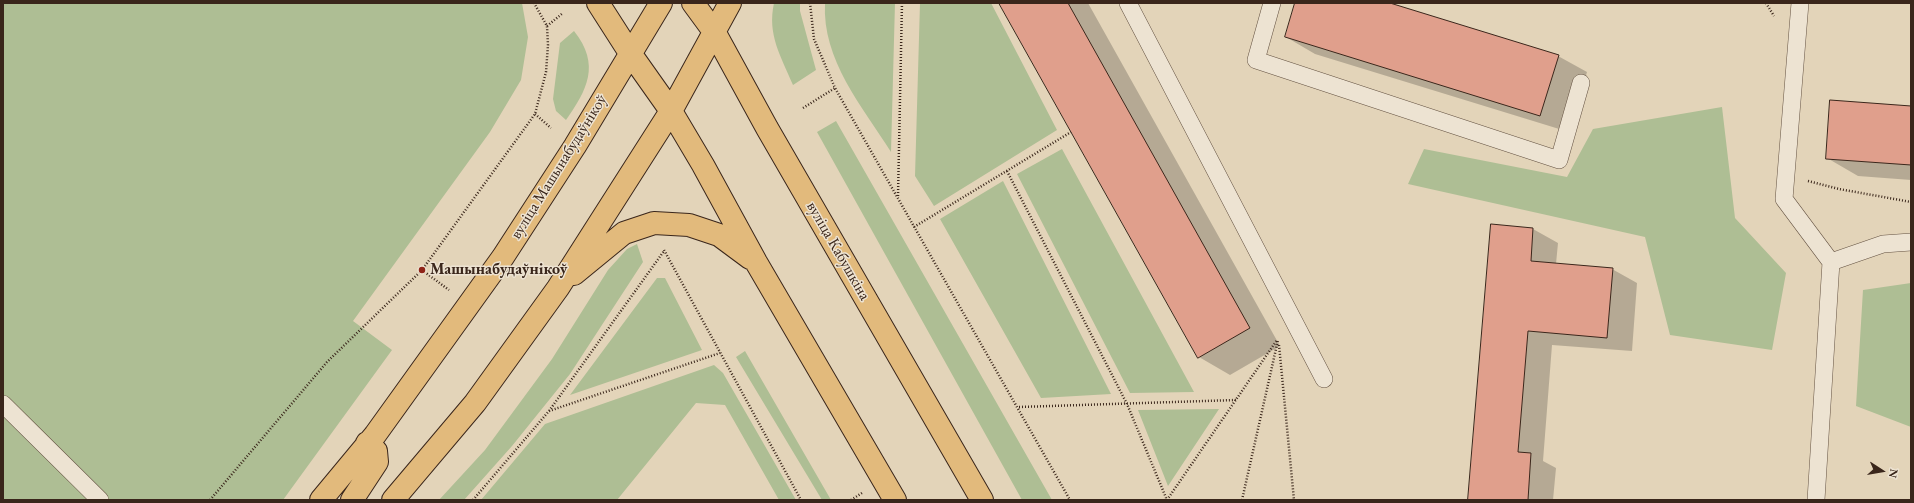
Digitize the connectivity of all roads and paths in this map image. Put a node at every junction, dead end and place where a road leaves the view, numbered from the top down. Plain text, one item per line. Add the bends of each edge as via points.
1 (534, 3) edge
2 (598, 3) edge
3 (661, 3) edge
4 (694, 3) edge
5 (730, 3) edge
6 (810, 3) edge
7 (902, 3) edge
8 (1128, 3) edge
9 (1272, 3) edge
10 (1800, 3) edge
11 (563, 13) dead end
12 (547, 26) junction
13 (715, 33) junction
14 (630, 53) junction
15 (1581, 83) dead end
16 (835, 88) junction
17 (803, 108) dead end
18 (671, 111) junction
19 (535, 114) junction
20 (551, 128) dead end
21 (1072, 132) dead end
22 (1007, 171) junction
23 (1786, 175) junction
24 (898, 196) junction
25 (1911, 202) edge
26 (914, 227) junction
27 (1911, 242) edge
28 (756, 262) junction
29 (1831, 262) junction
30 (422, 270) junction
31 (558, 288) junction
32 (469, 304) junction
33 (1278, 339) junction
34 (720, 352) junction
35 (1324, 379) dead end
36 (1236, 400) junction
37 (3, 404) edge
38 (1128, 404) junction
39 (1019, 407) junction
40 (549, 411) junction
41 (368, 443) junction
42 (100, 500) edge
43 (210, 500) edge
44 (321, 500) edge
45 (352, 500) edge
46 (393, 500) edge
47 (473, 500) edge
48 (801, 500) edge
49 (895, 500) edge
50 (982, 500) edge
51 (1070, 500) edge
52 (1242, 500) edge
53 (1294, 500) edge
54 (1816, 500) edge

1 - 12 path
2 - 14 main road
3 - 14 main road, вуліца Машынабудаўнікоў
4 - 13 main road, вуліца Кабушкіна
5 - 13 main road
6 - 16 path via 814,39
7 - 24 path
8 - 35 lane
9 - 15 lane via 1256,60 1559,160
10 - 23 lane
11 - 12 path
12 - 19 path via 546,72
13 - 18 main road
13 - 50 main road, вуліца Кабушкіна via 767,128
14 - 18 main road
14 - 32 main road, вуліца Машынабудаўнікоў via 575,146 503,257
16 - 17 path
16 - 24 path
18 - 28 main road
18 - 31 main road
19 - 20 path
19 - 30 path
21 - 22 path
22 - 26 path
22 - 38 path
23 - 25 path via 1839,189
23 - 29 lane via 1784,199
24 - 26 path
26 - 39 path
27 - 29 lane via 1882,244
28 - 31 main road via 720,235 690,225 654,223 624,233
28 - 49 main road
29 - 54 lane
30 - 32 path
30 - 43 path via 327,362
31 - 46 main road via 475,403
32 - 41 main road, вуліца Машынабудаўнікоў
33 - 36 path
33 - 52 path
33 - 53 path
34 - 40 path
34 - 40 path via 664,251
34 - 48 path
36 - 38 path
36 - 38 path via 1167,500
37 - 42 lane
38 - 39 path
39 - 51 path
40 - 47 path
41 - 44 main road, вуліца Машынабудаўнікоў
41 - 45 main road via 376,451 377,462

